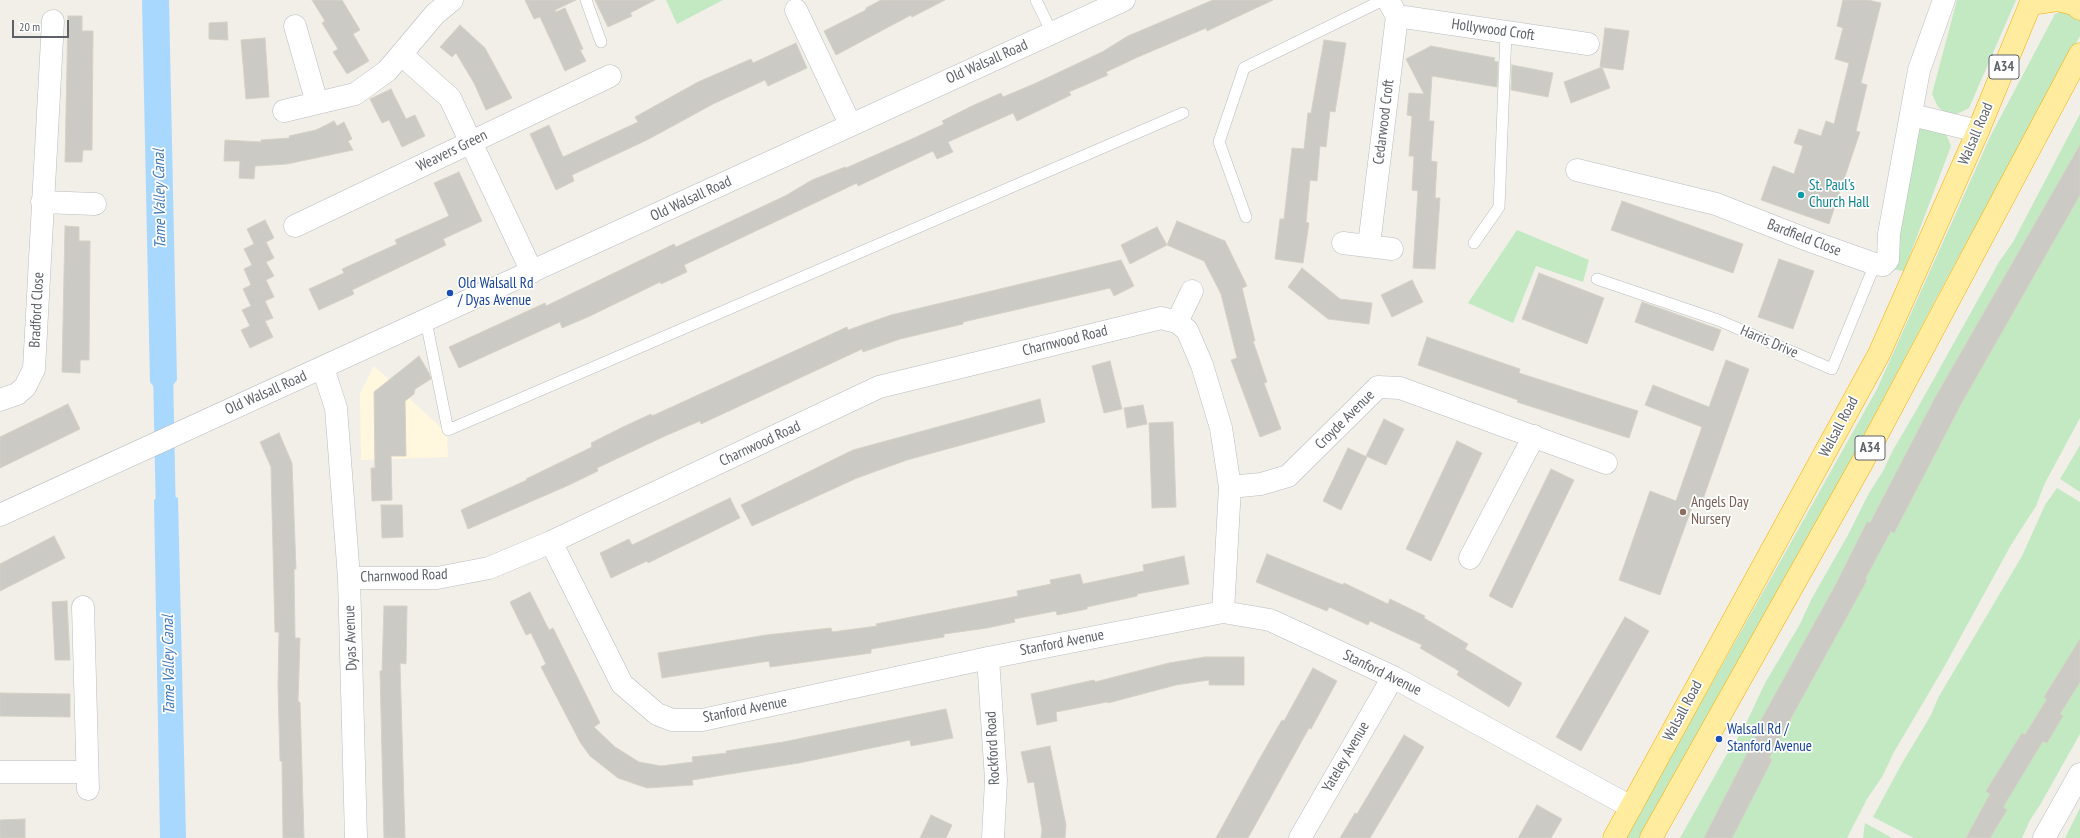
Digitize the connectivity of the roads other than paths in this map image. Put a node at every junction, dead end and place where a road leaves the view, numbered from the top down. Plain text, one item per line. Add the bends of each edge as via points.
1 (452, 0) edge
2 (586, 0) edge
3 (1036, 0) edge
4 (1124, 0) edge
5 (1944, 0) edge
6 (2031, 2) edge
7 (1389, 5) edge
8 (2080, 9) edge
9 (796, 10) dead end
10 (295, 26) dead end
11 (46, 32) dead end
12 (1506, 32) junction
13 (1052, 33) junction
14 (601, 42) dead end
15 (1588, 44) dead end
16 (2080, 54) edge
17 (402, 55) junction
18 (610, 76) dead end
19 (317, 103) junction
20 (284, 111) dead end
21 (1183, 113) dead end
22 (1912, 115) junction
23 (850, 124) junction
24 (1978, 130) junction
25 (470, 142) junction
26 (1577, 170) dead end
27 (42, 202) junction
28 (95, 204) dead end
29 (1246, 217) dead end
30 (295, 226) dead end
31 (1342, 243) dead end
32 (1474, 243) dead end
33 (1369, 245) junction
34 (1392, 249) dead end
35 (1876, 264) junction
36 (532, 272) junction
37 (1597, 280) dead end
38 (1192, 291) dead end
39 (426, 321) junction
40 (1177, 322) junction
41 (323, 368) junction
42 (0, 400) edge
43 (1534, 436) junction
44 (1606, 463) dead end
45 (1230, 487) junction
46 (0, 515) edge
47 (551, 542) junction
48 (1470, 558) dead end
49 (349, 578) junction
50 (83, 607) dead end
51 (1223, 612) junction
52 (988, 658) junction
53 (1393, 677) junction
54 (0, 772) edge
55 (2080, 774) edge
56 (1631, 807) junction
57 (356, 838) edge
58 (993, 838) edge
59 (1300, 838) edge
60 (1614, 838) edge
61 (1651, 838) edge
62 (2044, 838) edge

1 - 17 street via 435,14
2 - 14 lane
3 - 13 lane
4 - 13 street, Old Walsall Road
5 - 22 street via 1920,70
6 - 8 highway via 2058,0 2074,4
6 - 24 highway, Walsall Road / A34
7 - 12 street, Hollywood Croft
7 - 29 lane via 1244,68 1219,142
7 - 33 street, Cedarwood Croft
9 - 23 street
10 - 19 street
11 - 27 street, Bradford Close
12 - 15 street, Hollywood Croft
12 - 32 lane via 1499,207
13 - 23 street, Old Walsall Road
16 - 61 highway, A34 via 1863,460
17 - 19 street via 387,71 355,94
17 - 25 street via 450,98
18 - 25 street, Weavers Green
19 - 20 street
21 - 39 lane via 448,430
22 - 24 street
22 - 35 street via 1889,234 1888,260 1883,265
23 - 36 street, Old Walsall Road
24 - 56 highway, Walsall Road / A34 via 1879,354
25 - 30 street, Weavers Green
25 - 36 street
26 - 35 street, Bardfield Close via 1716,204
27 - 28 street
27 - 42 street, Bradford Close via 34,369 26,387 17,394
31 - 33 street
33 - 34 street
35 - 37 lane, Harris Drive via 1832,369 1718,320
36 - 39 street, Old Walsall Road
38 - 40 street
39 - 41 street, Old Walsall Road
40 - 45 street via 1187,330 1202,365 1221,428
40 - 47 street, Charnwood Road via 1161,318 880,387
41 - 46 street, Old Walsall Road
41 - 49 street, Dyas Avenue via 336,408
43 - 44 street, Croyde Avenue
43 - 45 street, Croyde Avenue via 1400,388 1378,387 1288,476 1261,484
43 - 48 street
45 - 51 street
47 - 49 street, Charnwood Road via 489,568 437,578
47 - 52 street, Stanford Avenue via 622,684 657,714 672,720 702,720
49 - 57 street, Dyas Avenue
50 - 54 street via 88,781
51 - 52 street, Stanford Avenue
51 - 53 street, Stanford Avenue via 1270,620
52 - 58 street, Rockford Road via 996,780
53 - 56 street, Stanford Avenue
53 - 59 street, Yateley Avenue
55 - 62 street
56 - 60 highway, Walsall Road / A34

